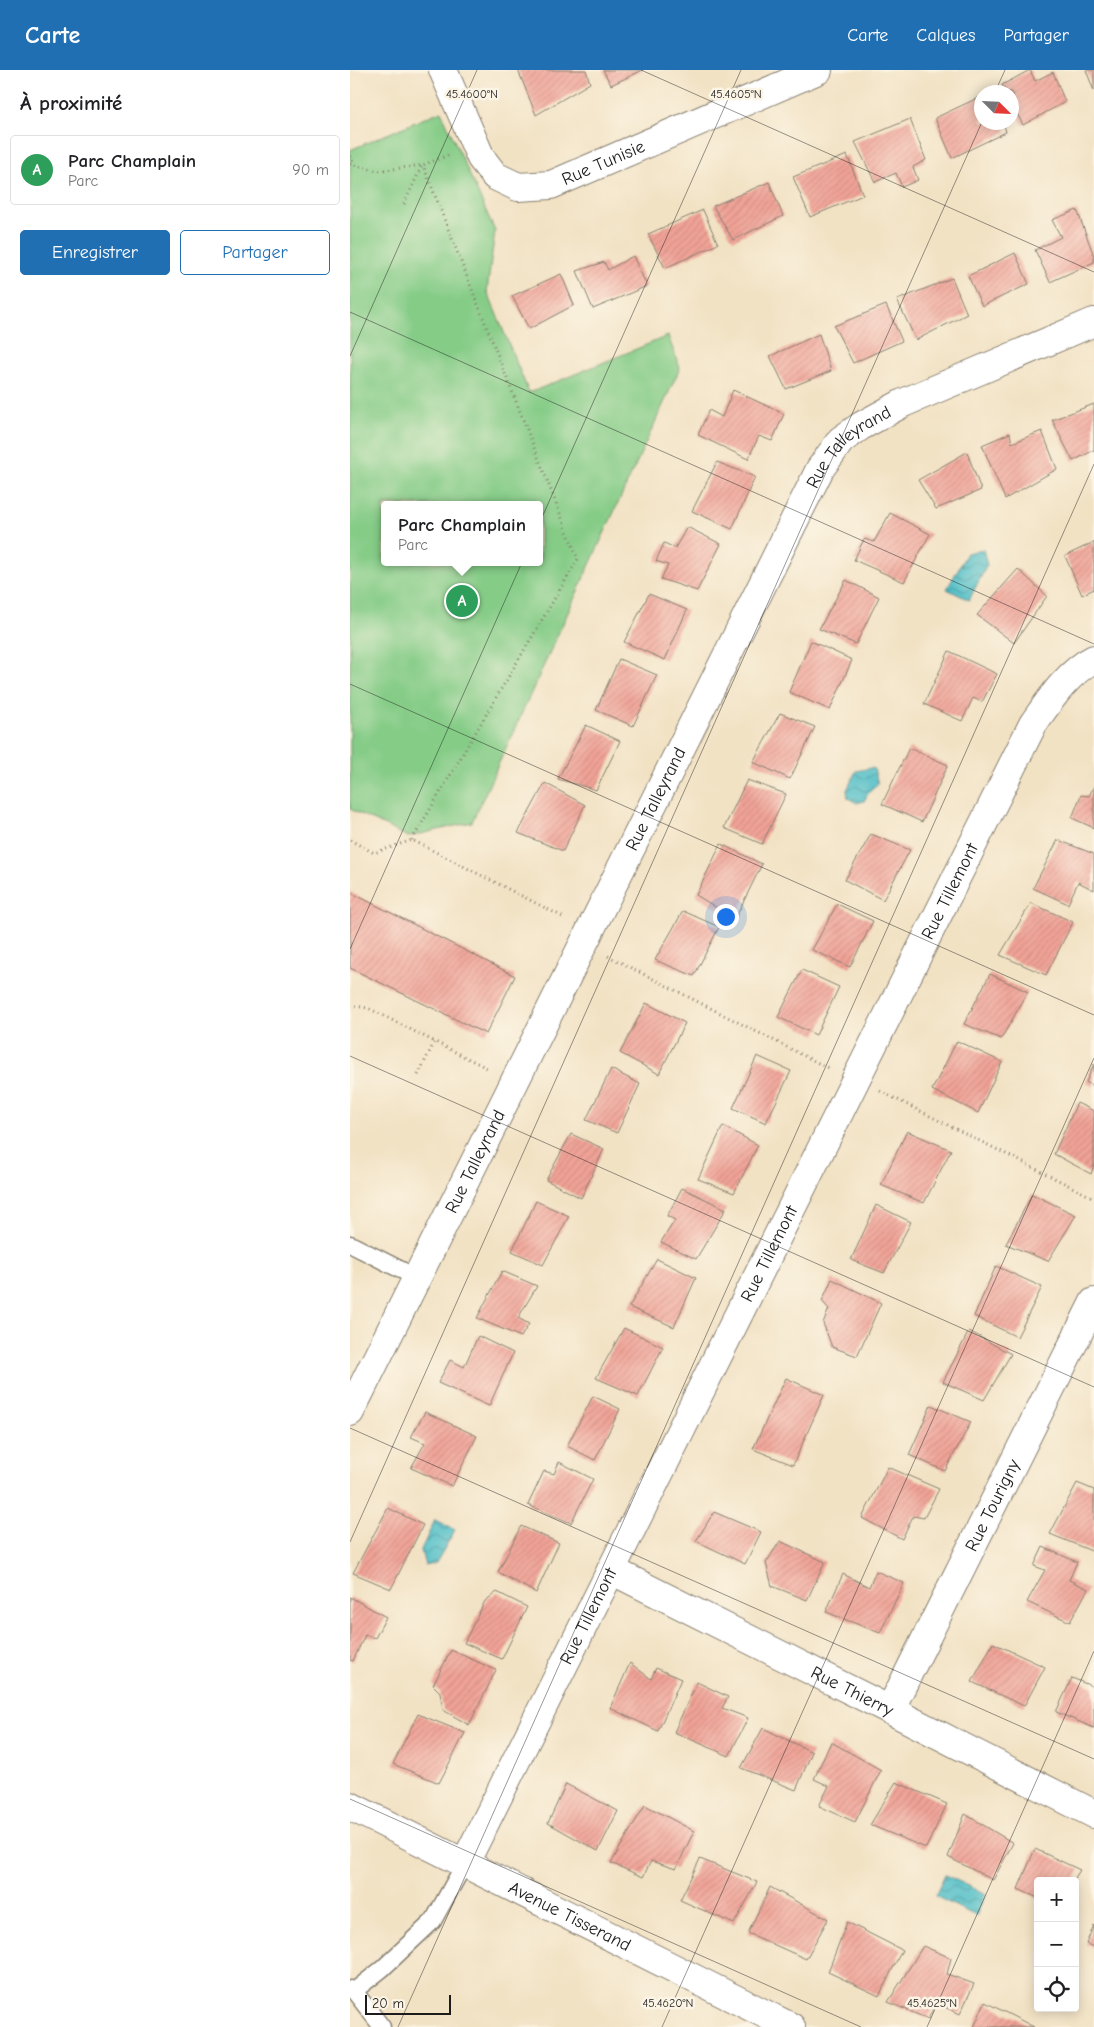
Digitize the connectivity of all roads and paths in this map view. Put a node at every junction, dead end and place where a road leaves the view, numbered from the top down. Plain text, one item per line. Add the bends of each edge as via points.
1 (443, 70) edge
2 (818, 70) edge
3 (475, 144) junction
4 (350, 156) edge
5 (352, 164) edge
6 (423, 165) junction
7 (404, 204) dead end
8 (1094, 322) edge
9 (1094, 659) edge
10 (350, 840) edge
11 (412, 840) junction
12 (570, 921) dead end
13 (604, 954) dead end
14 (355, 1006) dead end
15 (434, 1043) junction
16 (494, 1072) dead end
17 (837, 1073) dead end
18 (418, 1075) dead end
19 (876, 1089) dead end
20 (1094, 1198) edge
21 (350, 1244) edge
22 (417, 1278) junction
23 (1094, 1302) edge
24 (350, 1412) edge
25 (611, 1570) junction
26 (890, 1710) junction
27 (350, 1806) edge
28 (1094, 1814) edge
29 (465, 1863) junction
30 (352, 1990) edge
31 (382, 2027) edge
32 (791, 2027) edge

1 - 3 street, Rue Tunisie
2 - 3 street, Rue Tunisie via 551,185 518,186 495,176
3 - 6 path
4 - 5 path
5 - 6 path via 378,170
6 - 7 path
6 - 11 path via 578,559
8 - 22 street, Rue Talleyrand via 903,403 841,440 820,469
9 - 25 street, Rue Tillemont via 1057,691 1034,724
10 - 11 path via 374,853
11 - 12 path
13 - 17 path
14 - 15 path via 368,1008
15 - 16 path
15 - 18 path
19 - 20 path
21 - 22 lane
22 - 24 street, Rue Talleyrand
23 - 26 street, Rue Tourigny
25 - 26 street, Rue Thierry
25 - 29 street, Rue Tillemont
26 - 28 street, Rue Thierry
27 - 29 street, Avenue Tisserand
29 - 30 lane via 433,1921 382,1969
29 - 32 street, Avenue Tisserand
30 - 31 lane

